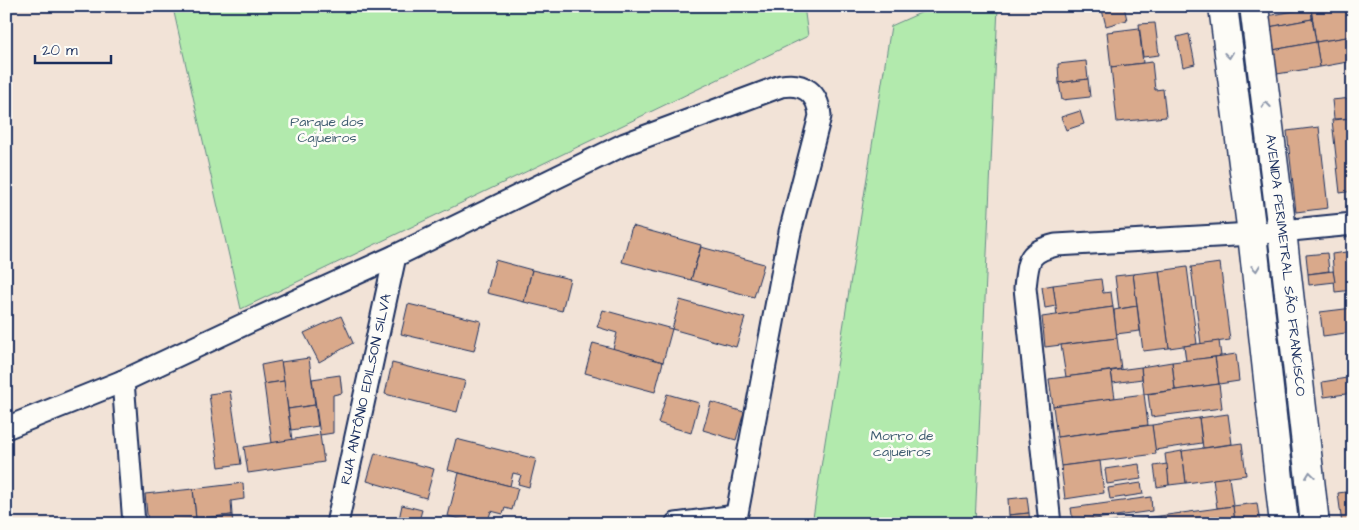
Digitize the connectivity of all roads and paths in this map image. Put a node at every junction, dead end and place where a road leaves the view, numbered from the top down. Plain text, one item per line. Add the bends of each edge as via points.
1 (1223, 6) edge
2 (1254, 6) edge
3 (1353, 224) edge
4 (1282, 231) junction
5 (1252, 234) junction
6 (395, 256) junction
7 (124, 381) junction
8 (1303, 421) junction
9 (1273, 422) junction
10 (6, 428) edge
11 (735, 520) edge
12 (134, 524) edge
13 (337, 524) edge
14 (676, 524) edge
15 (1050, 524) edge
16 (1284, 524) edge
17 (1315, 524) edge

1 -> 5 main road
4 -> 2 main road, AVENIDA PERIMETRAL SÃO FRANCISCO
3 - 4 street
4 - 5 street
4 - 8 main road, AVENIDA PERIMETRAL SÃO FRANCISCO
5 -> 9 main road
5 - 15 street via 1056,245 1042,248 1032,255 1025,288
6 - 7 street
6 - 11 street via 625,144 781,86 806,89 819,107 820,116 790,232
6 - 13 street, RUA ANTÔNIO EDILSON SILVA
7 - 10 street
7 - 12 street
8 - 9 main road
17 -> 8 main road, AVENIDA PERIMETRAL SÃO FRANCISCO
9 - 16 main road
11 - 14 street

